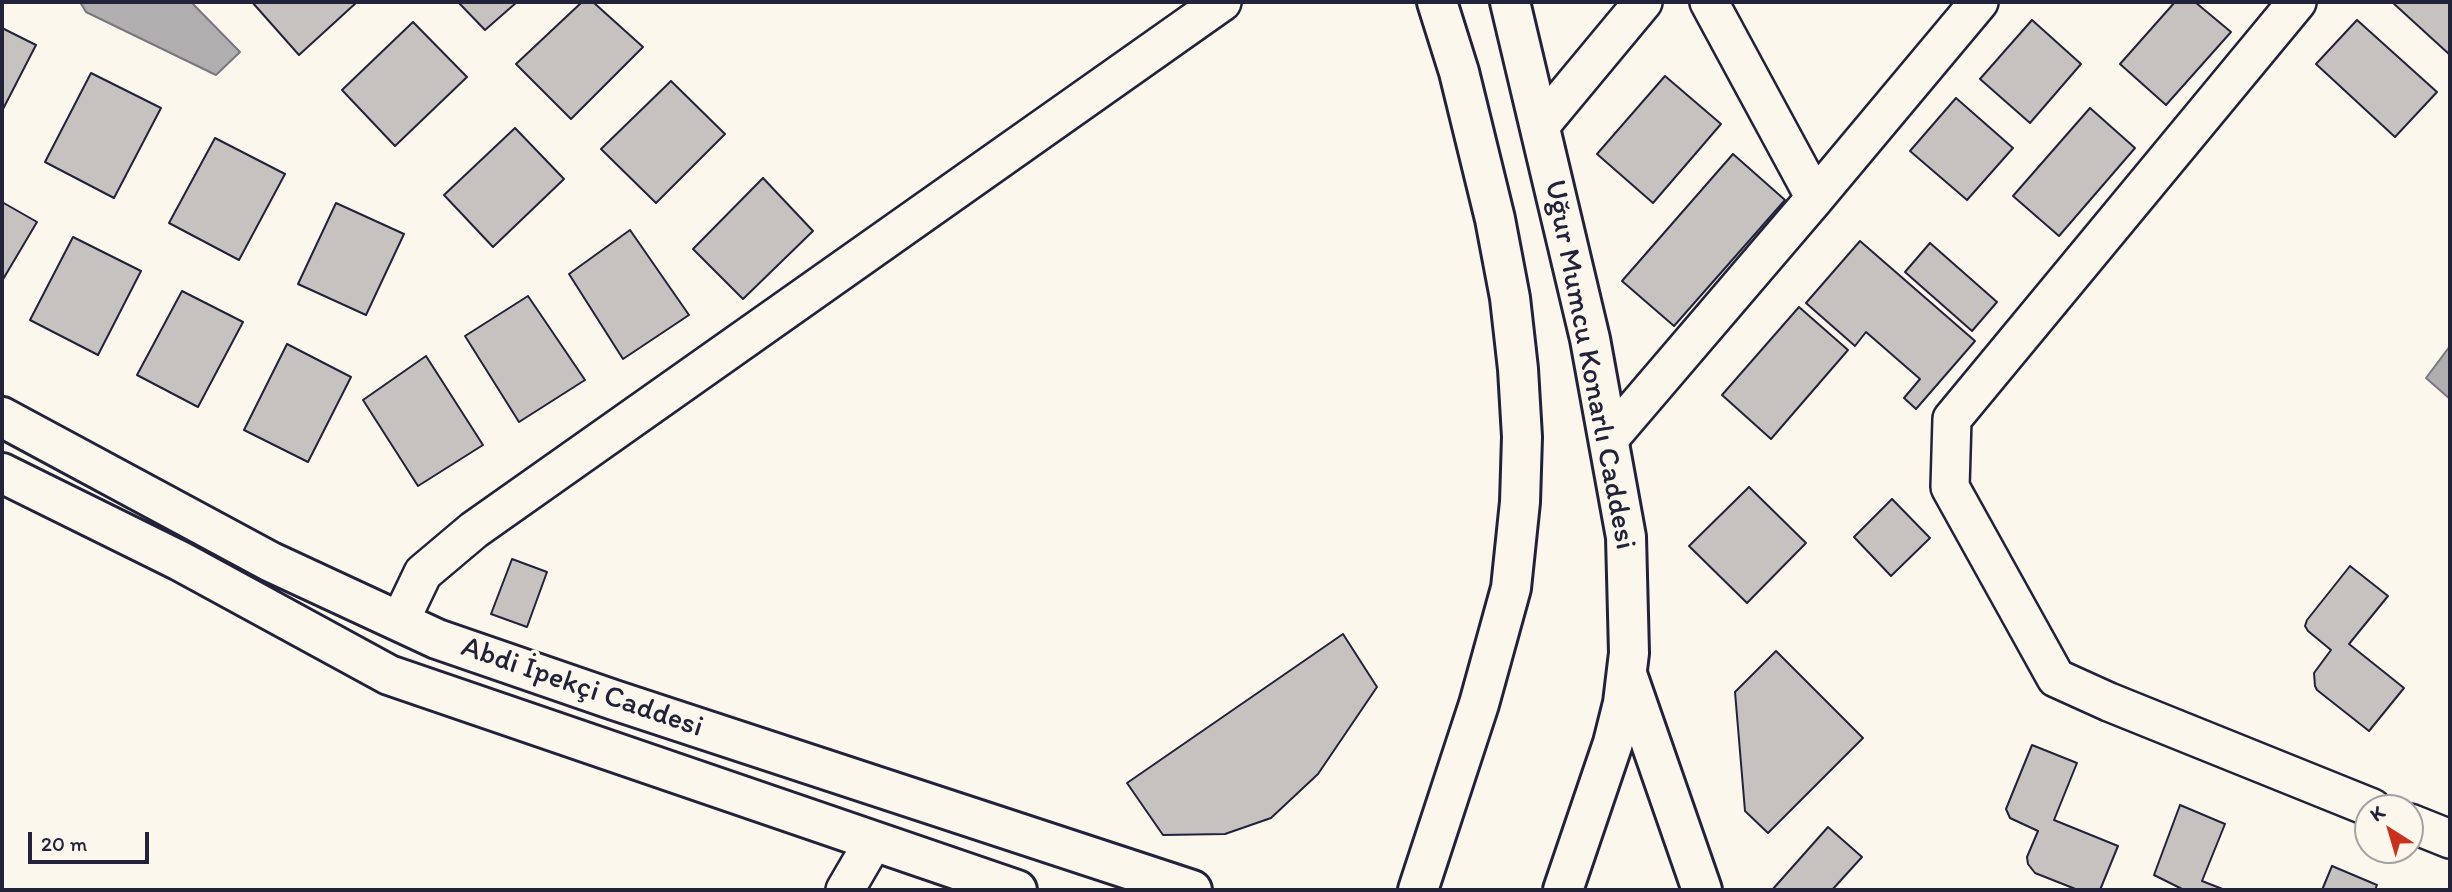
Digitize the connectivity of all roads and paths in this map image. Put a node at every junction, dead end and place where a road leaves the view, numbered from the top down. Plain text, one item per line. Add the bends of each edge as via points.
1 (1222, 2) edge
2 (1437, 2) edge
3 (1510, 2) edge
4 (1643, 2) edge
5 (1709, 2) edge
6 (1979, 2) edge
7 (2297, 2) edge
8 (1173, 16) edge
9 (1540, 126) junction
10 (1815, 198) junction
11 (2, 417) edge
12 (1609, 439) junction
13 (2, 473) edge
14 (400, 621) junction
15 (1626, 672) junction
16 (2354, 801) edge
17 (2424, 829) edge
18 (2450, 839) edge
19 (873, 842) junction
20 (845, 890) edge
21 (1017, 890) edge
22 (1192, 890) edge
23 (1418, 890) edge
24 (1563, 890) edge
25 (1702, 890) edge

1 - 8 street
2 - 23 street via 1459,72 1510,298 1522,437 1521,489 1511,587 1479,704
3 - 9 street, Uğur Mumcu Konarlı Caddesi
4 - 9 street
5 - 10 street
6 - 10 street
7 - 16 street via 1952,419 1950,487 2056,678
8 - 14 street via 474,530 423,573
9 - 12 street, Uğur Mumcu Konarlı Caddesi
10 - 12 street
11 - 14 street, Abdi İpekçi Caddesi via 271,562
12 - 15 street, Uğur Mumcu Konarlı Caddesi via 1626,537
13 - 19 street, Abdi İpekçi Caddesi via 180,561 389,676
14 - 22 street, Abdi İpekçi Caddesi via 437,639 614,700
15 - 24 street, Uğur Mumcu Konarlı Caddesi via 1613,743
15 - 25 street
17 - 18 street
19 - 20 street
19 - 21 street, Abdi İpekçi Caddesi

